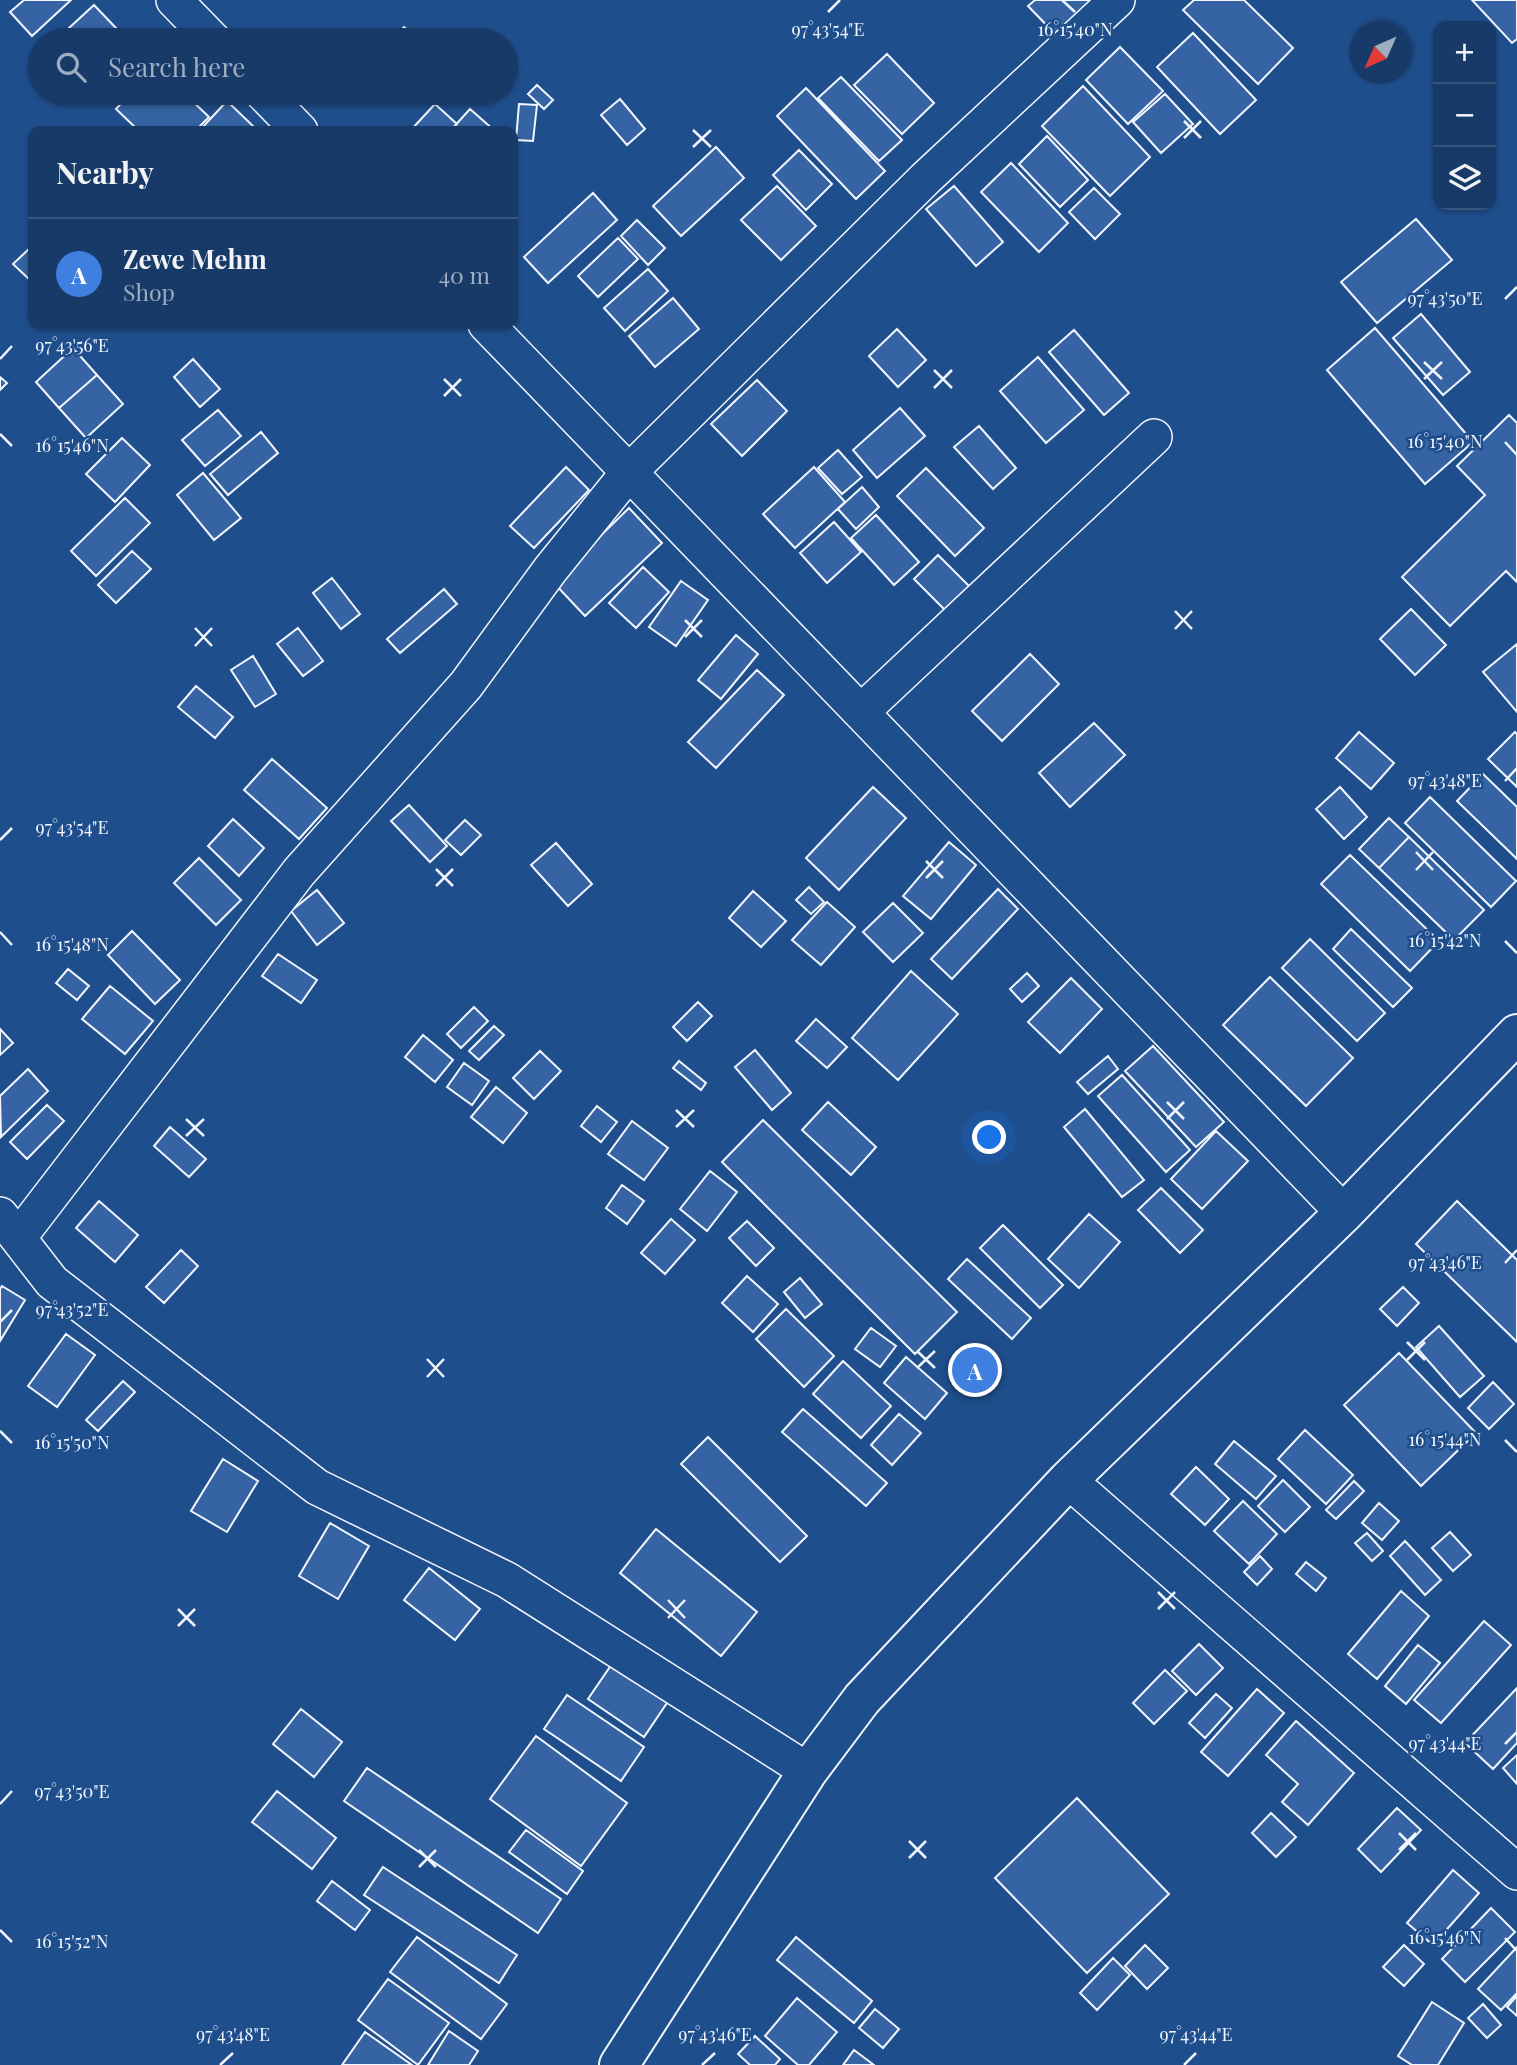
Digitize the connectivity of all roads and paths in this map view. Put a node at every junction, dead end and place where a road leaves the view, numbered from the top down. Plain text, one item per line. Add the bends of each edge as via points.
1 (174, 0) edge
2 (1117, 0) edge
3 (201, 28) edge
4 (275, 105) edge
5 (295, 126) edge
6 (491, 329) edge
7 (1154, 437) dead end
8 (629, 472) junction
9 (861, 712) junction
10 (1517, 1034) edge
11 (1344, 1213) junction
12 (9, 1226) edge
13 (1068, 1480) junction
14 (808, 1771) junction
15 (1517, 1872) edge
16 (619, 2065) edge

1 - 3 street
2 - 8 street via 926,178
4 - 5 street
6 - 8 street
7 - 9 street
8 - 9 street
8 - 12 street via 466,685 299,872
9 - 11 street
10 - 11 highway
11 - 13 highway
12 - 14 street via 52,1282 317,1487 508,1580
13 - 14 highway via 862,1699
13 - 15 street
14 - 16 highway

